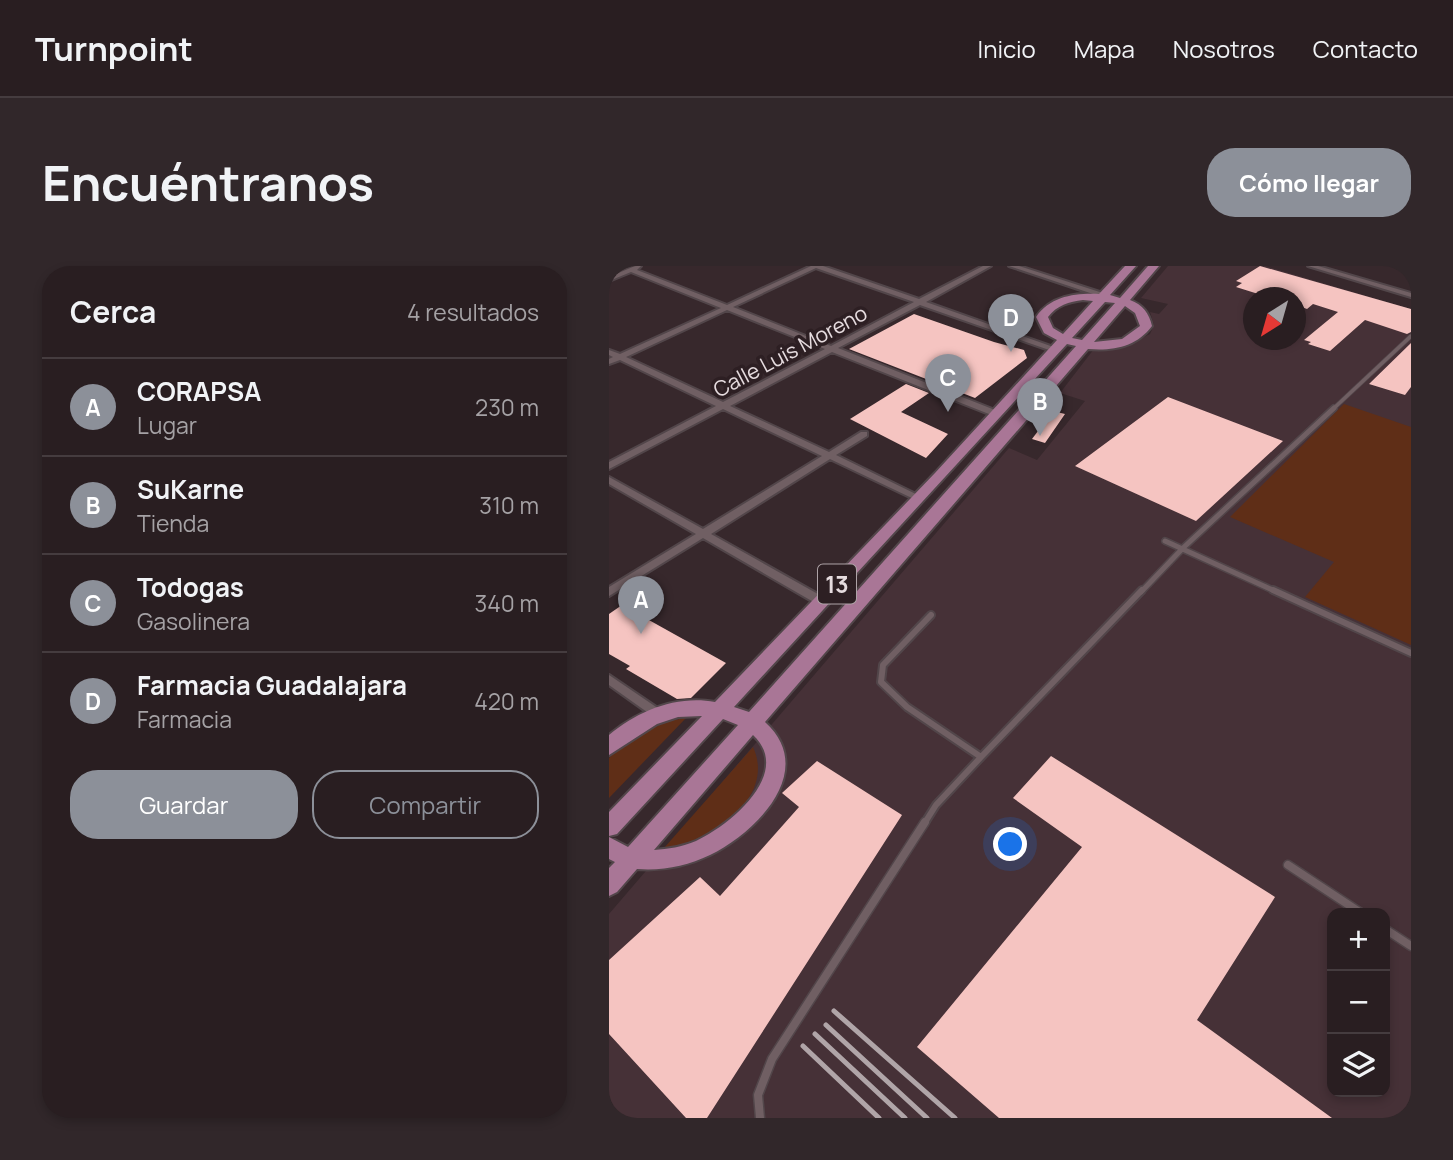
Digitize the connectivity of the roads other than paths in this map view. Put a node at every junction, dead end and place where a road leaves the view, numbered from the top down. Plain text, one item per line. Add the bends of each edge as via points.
1 (641, 266) edge
2 (816, 266) edge
3 (988, 266) edge
4 (1012, 266) edge
5 (1131, 266) edge
6 (1154, 266) edge
7 (1311, 266) edge
8 (1400, 266) edge
9 (1411, 269) edge
10 (609, 270) edge
11 (632, 270) junction
12 (620, 275) junction
13 (609, 279) edge
14 (1411, 295) edge
15 (1103, 296) junction
16 (1124, 302) junction
17 (919, 303) junction
18 (727, 307) junction
19 (1411, 336) edge
20 (1060, 344) junction
21 (1087, 344) junction
22 (832, 349) junction
23 (609, 352) edge
24 (620, 357) junction
25 (609, 362) edge
26 (724, 406) junction
27 (997, 414) junction
28 (864, 434) dead end
29 (829, 456) junction
30 (609, 466) edge
31 (609, 480) edge
32 (919, 498) junction
33 (705, 534) junction
34 (1165, 541) dead end
35 (1183, 548) junction
36 (609, 592) edge
37 (821, 601) junction
38 (931, 615) dead end
39 (1411, 653) edge
40 (609, 679) edge
41 (719, 710) junction
42 (658, 715) junction
43 (752, 723) junction
44 (609, 747) edge
45 (981, 757) junction
46 (609, 827) edge
47 (609, 847) edge
48 (631, 859) junction
49 (1288, 865) dead end
50 (609, 885) edge
51 (1353, 908) edge
52 (1390, 932) edge
53 (1411, 946) edge
54 (760, 1118) edge

1 - 11 street
2 - 17 street
2 - 18 street
3 - 17 street, Calle Luis Moreno
4 - 15 street
5 - 15 main road, 13
6 - 16 main road, 13
7 - 14 street
8 - 9 street
10 - 12 street
11 - 12 street
11 - 18 street
12 - 13 street
15 - 16 main road
15 - 20 main road, 13
15 - 20 main road via 1065,300 1044,313 1043,324
16 - 21 main road, 13
16 - 21 main road via 1143,314 1144,331 1120,343
17 - 20 street
17 - 22 street, Calle Luis Moreno
18 - 22 street
18 - 24 street
19 - 35 lane
20 - 21 main road
20 - 27 main road, 13
21 - 43 main road, 13
22 - 26 street, Calle Luis Moreno
22 - 27 street
23 - 24 street
24 - 25 street
24 - 26 street
26 - 29 street
26 - 30 street, Calle Luis Moreno
27 - 32 main road, 13
28 - 29 street
29 - 32 street
29 - 33 street
31 - 33 street
32 - 37 main road, 13
33 - 36 street
33 - 37 street
34 - 35 lane
35 - 39 lane
35 - 45 lane
37 - 41 main road, 13
38 - 45 lane via 883,665 881,682 907,707
40 - 42 street
41 - 42 main road via 699,706
41 - 43 main road
41 - 46 main road, 13
42 - 44 main road
43 - 48 main road, 13
43 - 48 main road via 773,744 776,764 768,789 751,814 726,836 695,851 664,859
45 - 54 lane via 936,805 772,1059 757,1099
47 - 48 main road
48 - 50 main road, 13
49 - 51 lane
52 - 53 lane

